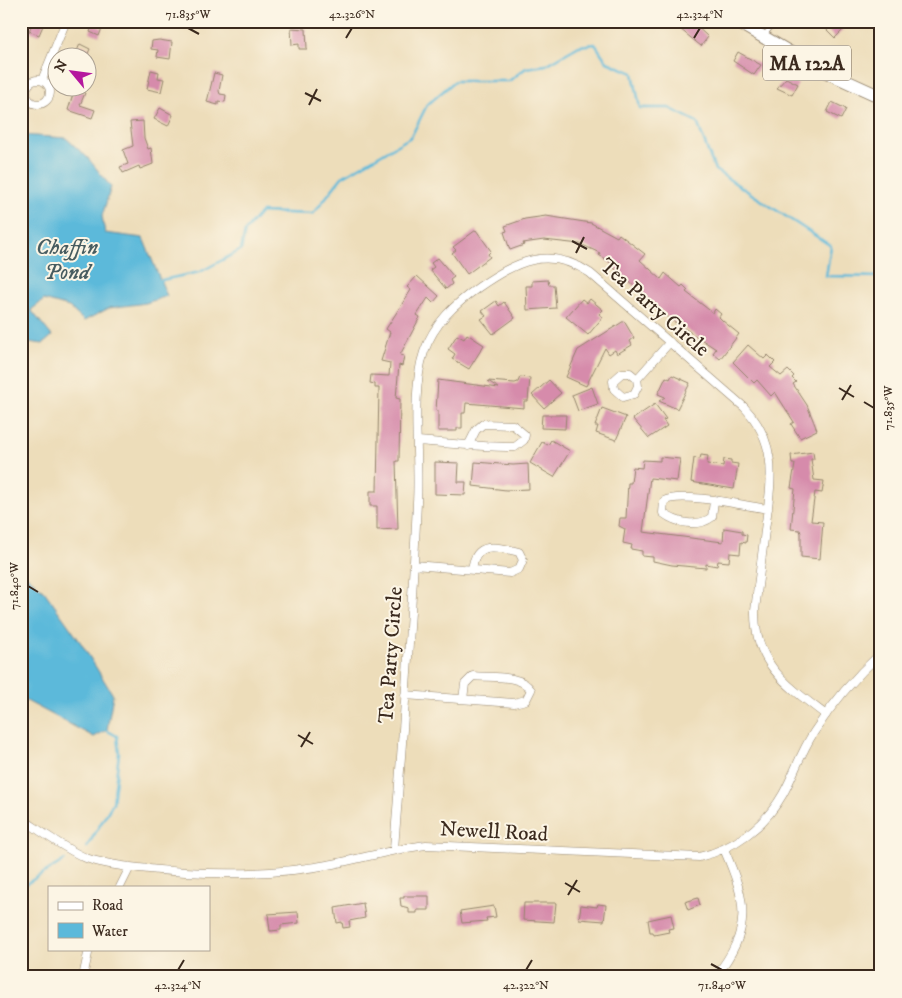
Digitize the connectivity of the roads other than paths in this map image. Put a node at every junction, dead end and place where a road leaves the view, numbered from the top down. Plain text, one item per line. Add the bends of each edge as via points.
1 (66, 21) edge
2 (736, 21) edge
3 (775, 21) edge
4 (762, 37) junction
5 (42, 80) dead end
6 (881, 97) edge
7 (670, 342) junction
8 (637, 379) dead end
9 (418, 441) junction
10 (468, 446) junction
11 (714, 501) junction
12 (768, 509) junction
13 (414, 565) junction
14 (472, 570) junction
15 (881, 653) edge
16 (405, 695) junction
17 (462, 699) junction
18 (826, 714) junction
19 (21, 818) edge
20 (394, 849) junction
21 (724, 849) junction
22 (130, 867) junction
23 (120, 886) edge
24 (90, 950) edge
25 (83, 977) edge
26 (715, 977) edge

1 - 5 street
2 - 4 main road, MA 122A
3 - 4 lane
4 - 6 main road, MA 122A via 813,66
7 - 8 street
7 - 9 street, Tea Party Circle via 602,282 577,265 547,259 514,265 460,301 430,338 418,376
7 - 12 street, Tea Party Circle via 744,406 760,427 772,468
9 - 10 street
9 - 13 street, Tea Party Circle
10 - 10 street via 516,447 525,435 513,426 484,424 476,430
11 - 11 street via 672,496 664,501 663,513 670,519 685,523 705,522 712,517
11 - 12 street
12 - 18 street, Tea Party Circle via 755,611 759,642 775,673
13 - 14 street
13 - 16 street, Tea Party Circle
14 - 14 street via 510,573 519,569 523,560 519,552 484,548 476,553
15 - 18 street, Newell Road
16 - 17 street
16 - 20 street, Tea Party Circle
17 - 17 street via 514,703 526,700 530,690 526,683 515,680 474,676 465,684
18 - 21 street, Newell Road via 776,805 757,827
19 - 22 street, Newell Road via 86,858
20 - 21 street, Newell Road via 426,845 676,858 699,857
20 - 22 street, Newell Road via 290,870 175,871
21 - 26 street via 740,888 742,920 737,944
22 - 23 street
24 - 25 street

